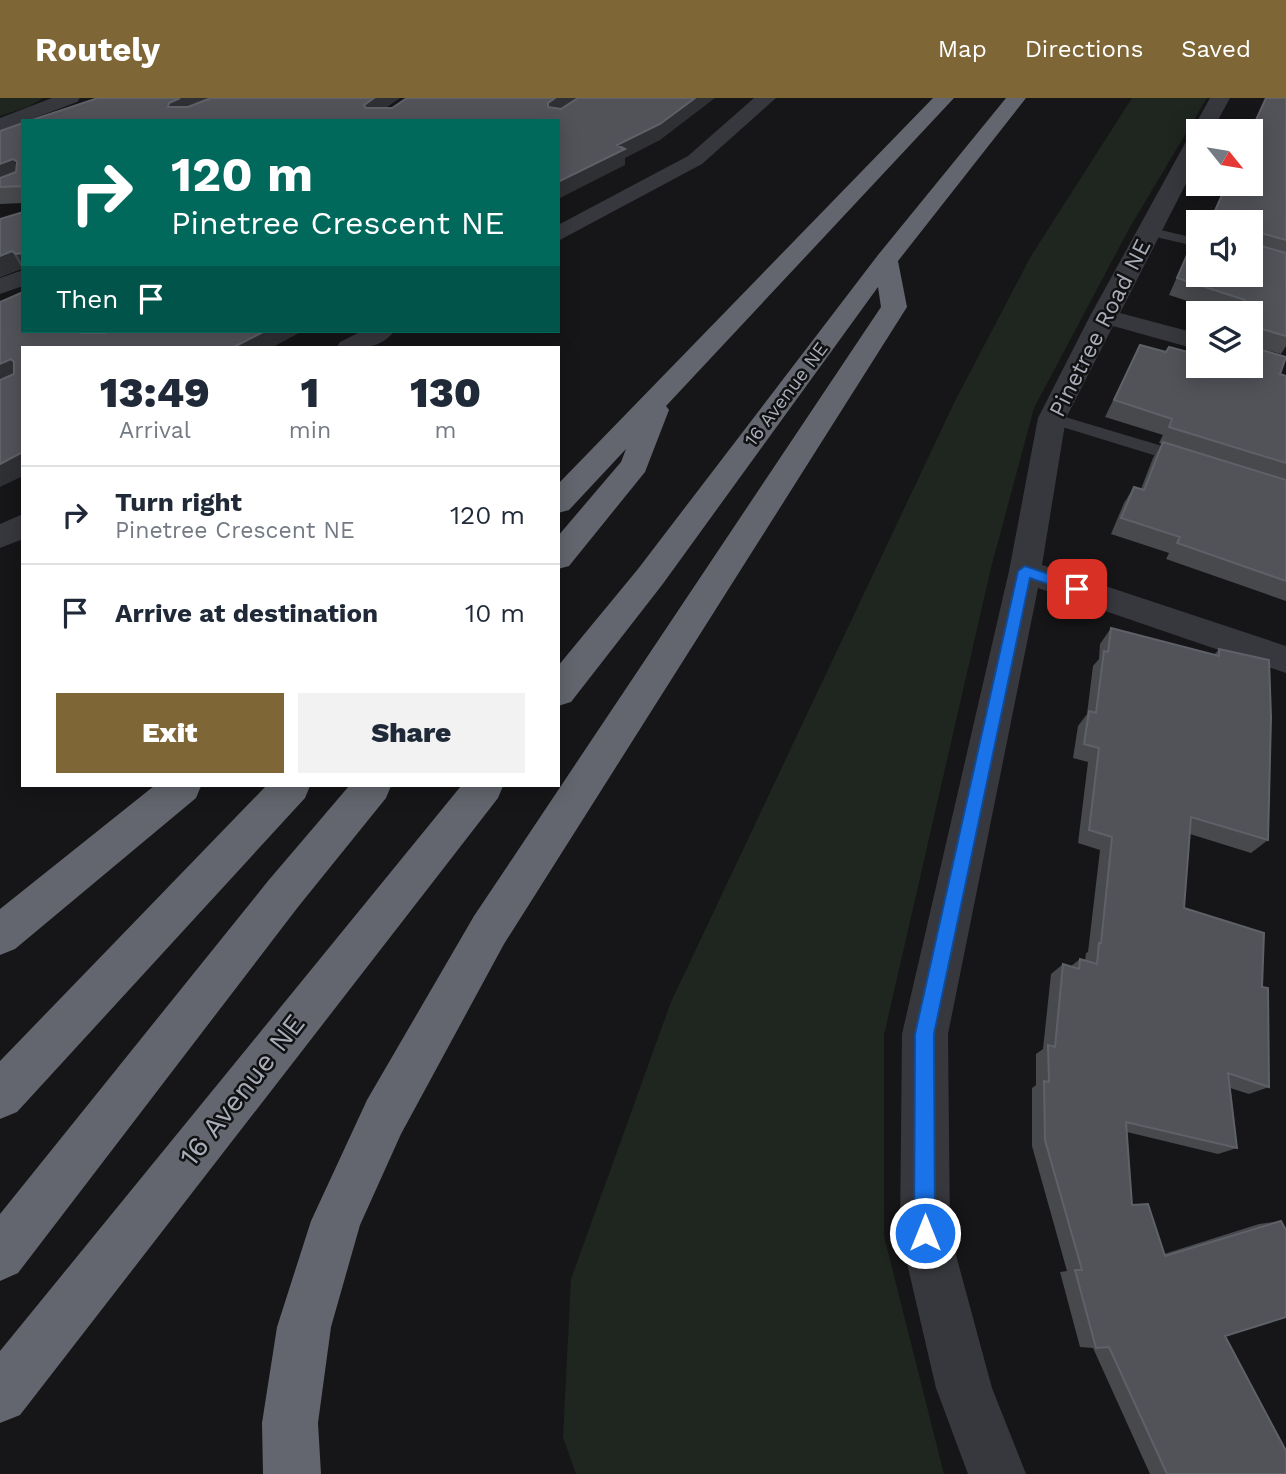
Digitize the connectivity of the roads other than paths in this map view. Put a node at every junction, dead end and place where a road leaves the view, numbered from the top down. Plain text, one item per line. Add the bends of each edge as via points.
1 (70, 98) edge
2 (766, 98) edge
3 (944, 98) edge
4 (1016, 98) edge
5 (1220, 98) edge
6 (1209, 119) edge
7 (0, 125) edge
8 (1186, 161) edge
9 (1148, 231) junction
10 (560, 233) edge
11 (1186, 240) edge
12 (886, 260) junction
13 (21, 278) edge
14 (0, 286) edge
15 (1104, 316) junction
16 (372, 333) edge
17 (1186, 338) edge
18 (352, 346) edge
19 (662, 391) junction
20 (1052, 418) junction
21 (1208, 466) edge
22 (560, 501) edge
23 (21, 526) edge
24 (0, 537) edge
25 (560, 556) edge
26 (1025, 571) junction
27 (1286, 660) edge
28 (560, 690) edge
29 (181, 787) edge
30 (290, 787) edge
31 (371, 787) edge
32 (483, 787) edge
33 (0, 935) edge
34 (0, 1095) edge
35 (0, 1255) edge
36 (0, 1395) edge
37 (292, 1474) edge
38 (997, 1474) edge

1 - 7 street
2 - 10 street via 695,160
3 - 19 highway
4 - 12 highway, 16 Avenue NE
5 - 6 street
8 - 9 street, Pinetree Road NE
9 - 11 lane
9 - 15 street, Pinetree Road NE
12 - 28 highway, 16 Avenue NE via 650,577
12 - 37 highway via 894,307 489,930 384,1117 337,1221 304,1327 290,1423
13 - 14 street
15 - 17 street
15 - 20 street, Pinetree Road NE
16 - 18 street
19 - 22 highway
19 - 25 highway via 635,465
20 - 21 lane
20 - 26 street, Pinetree Road NE
23 - 24 street
26 - 27 street
26 - 38 street, Pinetree Road NE via 925,1034 925,1233 964,1388
29 - 33 highway
30 - 34 highway
31 - 35 highway
32 - 36 highway, 16 Avenue NE

